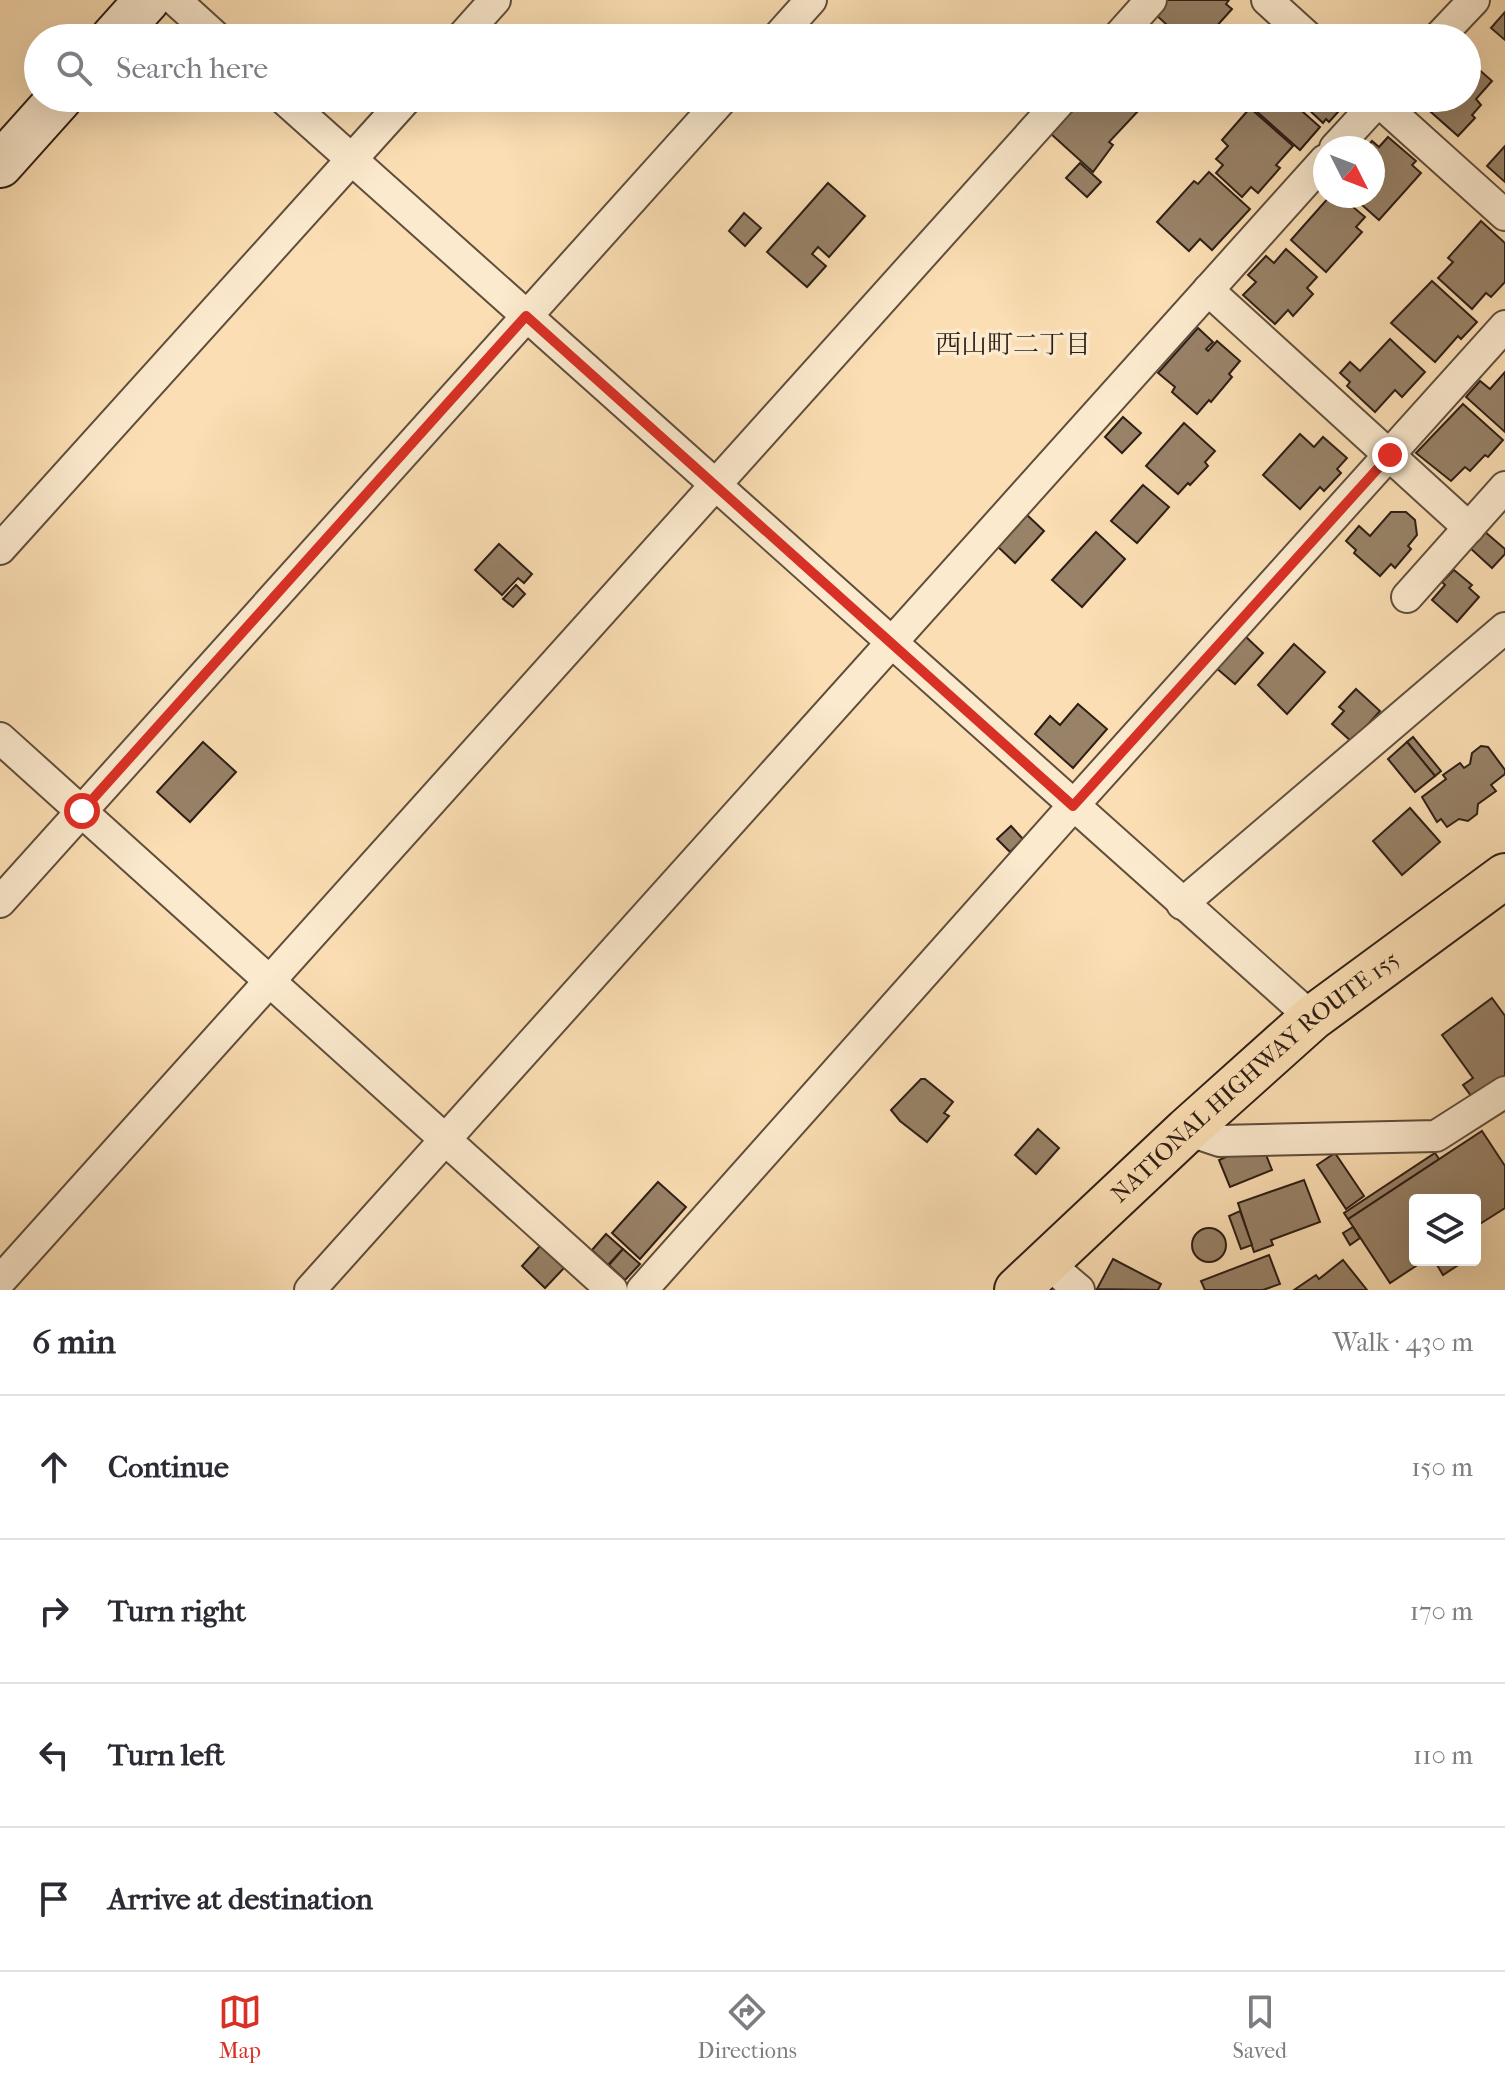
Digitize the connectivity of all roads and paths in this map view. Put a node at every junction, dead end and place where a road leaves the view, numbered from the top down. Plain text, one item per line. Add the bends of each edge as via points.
1 (147, 0) edge
2 (175, 0) edge
3 (495, 0) edge
4 (811, 0) edge
5 (1151, 0) edge
6 (1267, 0) edge
7 (1474, 0) edge
8 (126, 24) edge
9 (202, 24) edge
10 (474, 24) edge
11 (790, 24) edge
12 (1130, 24) edge
13 (1294, 24) edge
14 (1451, 24) edge
15 (47, 112) edge
16 (299, 112) edge
17 (395, 112) edge
18 (710, 112) edge
19 (1050, 112) edge
20 (1367, 112) edge
21 (1392, 112) edge
22 (1346, 136) edge
23 (352, 160) junction
24 (0, 165) edge
25 (1313, 173) edge
26 (1505, 215) edge
27 (1208, 290) junction
28 (526, 316) junction
29 (1505, 326) edge
30 (1390, 455) junction
31 (716, 485) junction
32 (1505, 487) edge
33 (1469, 528) junction
34 (0, 549) edge
35 (1407, 597) dead end
36 (1505, 628) edge
37 (890, 642) junction
38 (0, 738) edge
39 (1073, 806) junction
40 (82, 811) junction
41 (1505, 876) edge
42 (0, 902) edge
43 (1182, 904) junction
44 (269, 982) junction
45 (1312, 1018) junction
46 (1505, 1092) edge
47 (1187, 1130) junction
48 (445, 1139) junction
49 (1031, 1276) edge
50 (0, 1281) edge
51 (310, 1290) edge
52 (612, 1290) edge
53 (642, 1290) edge
54 (1079, 1290) edge

1 - 8 street
2 - 9 street
3 - 10 street
4 - 11 street
5 - 12 street
6 - 13 street
7 - 14 street
15 - 24 street
16 - 23 street
17 - 23 street
18 - 28 street
19 - 31 street
20 - 22 street
21 - 26 street
23 - 28 street
23 - 34 street
25 - 27 street
27 - 30 street
27 - 37 street
28 - 31 street
28 - 40 street
29 - 30 street
30 - 33 street
30 - 39 street
31 - 37 street
31 - 44 street
32 - 33 street
33 - 35 street
36 - 43 street
37 - 39 street
37 - 48 street
38 - 40 street
39 - 43 street
39 - 53 street
40 - 42 street
40 - 44 street
41 - 45 highway, NATIONAL HIGHWAY ROUTE 155
43 - 45 street
44 - 48 street
44 - 50 street
45 - 47 highway, NATIONAL HIGHWAY ROUTE 155
46 - 47 street via 1436,1136 1220,1141
47 - 49 highway, NATIONAL HIGHWAY ROUTE 155
48 - 51 street
48 - 52 street
49 - 54 street

